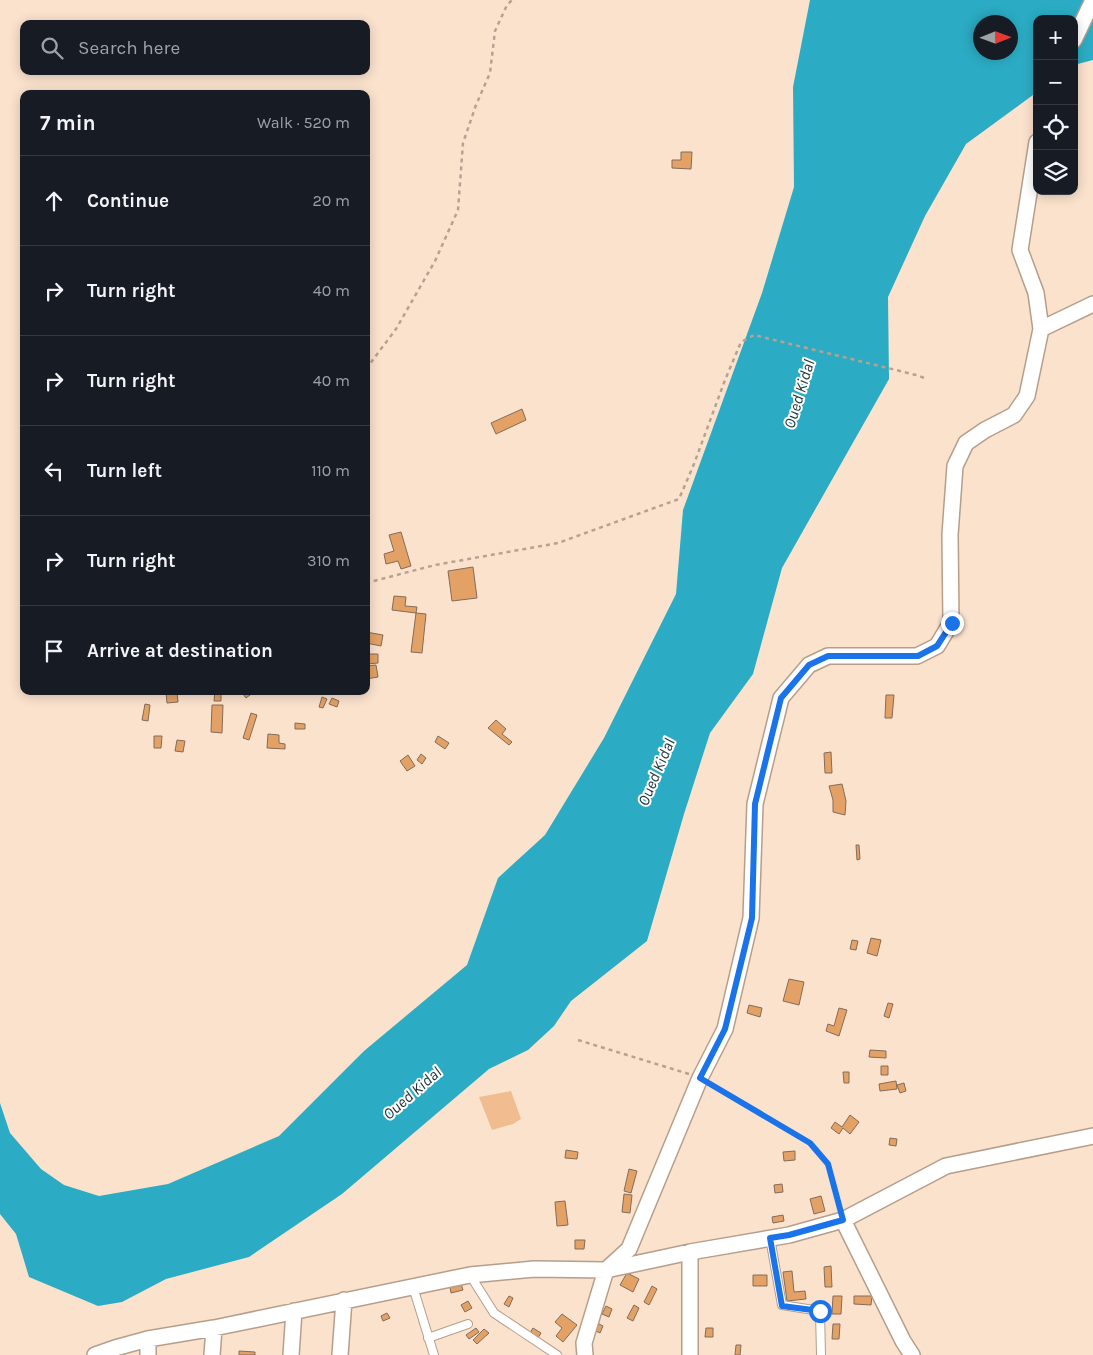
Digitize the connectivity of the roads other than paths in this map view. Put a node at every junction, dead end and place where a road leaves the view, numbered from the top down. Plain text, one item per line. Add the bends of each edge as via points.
1 (1093, 0) edge
2 (1078, 32) edge
3 (1036, 150) edge
4 (1093, 304) edge
5 (1041, 329) junction
6 (1093, 1136) edge
7 (843, 1220) junction
8 (770, 1238) junction
9 (690, 1252) junction
10 (606, 1270) junction
11 (470, 1276) junction
12 (413, 1287) junction
13 (344, 1300) junction
14 (294, 1311) junction
15 (468, 1324) dead end
16 (214, 1328) junction
17 (428, 1338) junction
18 (148, 1339) junction
19 (431, 1352) edge
20 (95, 1355) edge
21 (148, 1355) edge
22 (212, 1355) edge
23 (291, 1355) edge
24 (340, 1355) edge
25 (558, 1355) edge
26 (585, 1355) edge
27 (690, 1355) edge
28 (821, 1355) edge
29 (912, 1355) edge

1 - 2 street
3 - 5 street via 1020,250 1036,292
4 - 5 street
5 - 10 street via 1027,396 1014,415 966,443 955,466 950,535 952,623 937,646 918,656 828,656 809,665 781,698 755,804 752,918 725,1029 700,1078 629,1249
6 - 7 street via 946,1166
7 - 8 street
7 - 29 street
8 - 9 street
8 - 28 lane via 782,1306 820,1311
9 - 10 street
9 - 27 street
10 - 11 street via 534,1269
10 - 26 street via 584,1343
11 - 12 street
11 - 25 lane via 494,1313
12 - 13 street
12 - 17 lane
13 - 14 street
13 - 24 street
14 - 16 street
14 - 23 street
15 - 17 lane
16 - 18 street
16 - 22 street
17 - 19 lane
18 - 20 street
18 - 21 street

